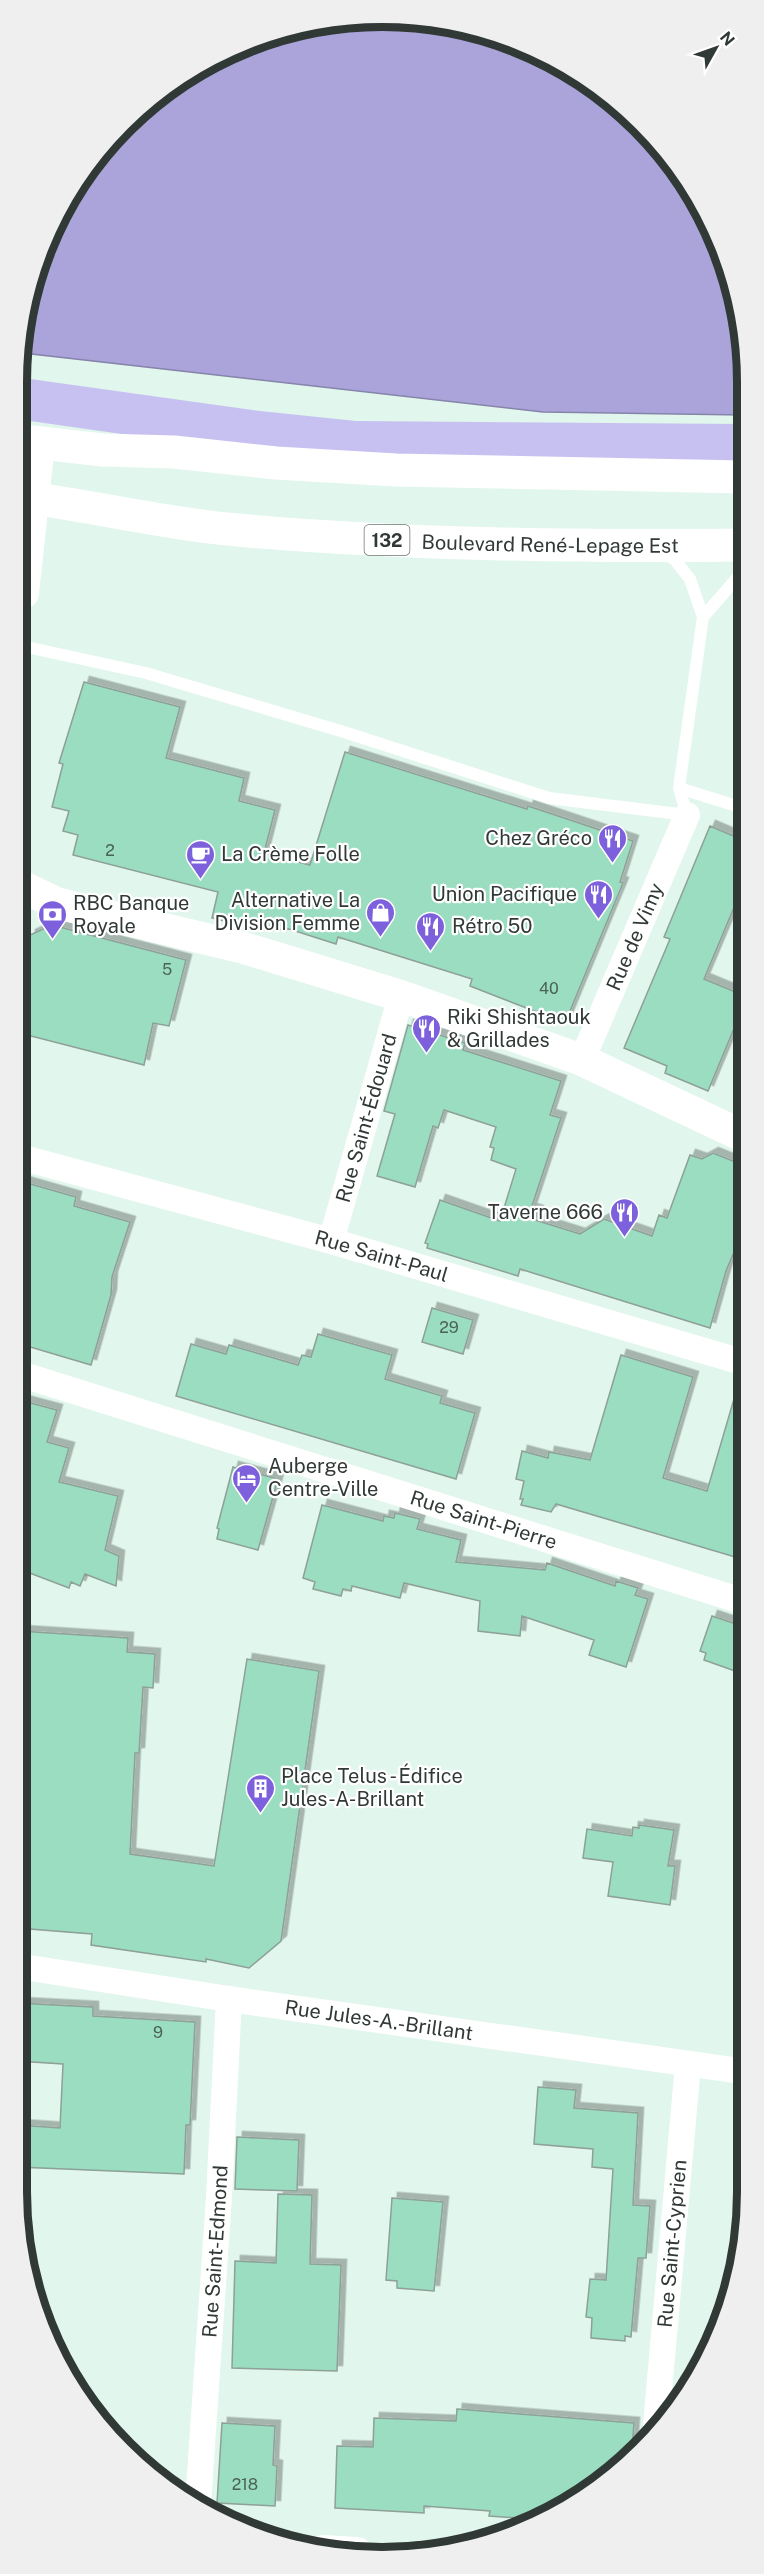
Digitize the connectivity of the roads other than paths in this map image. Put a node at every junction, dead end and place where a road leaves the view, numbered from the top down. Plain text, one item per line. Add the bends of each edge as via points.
1 (31, 442) edge
2 (737, 477) edge
3 (28, 498) edge
4 (27, 514) edge
5 (653, 545) junction
6 (737, 545) edge
7 (737, 578) edge
8 (703, 617) junction
9 (27, 647) edge
10 (679, 788) junction
11 (737, 806) edge
12 (687, 815) junction
13 (27, 889) edge
14 (401, 996) junction
15 (582, 1060) junction
16 (737, 1133) edge
17 (27, 1159) edge
18 (331, 1241) junction
19 (737, 1361) edge
20 (27, 1376) edge
21 (737, 1599) edge
22 (27, 1968) edge
23 (229, 1999) junction
24 (688, 2064) junction
25 (737, 2071) edge
26 (657, 2417) edge
27 (199, 2496) edge

1 - 2 main road via 396,470
1 - 3 street
3 - 4 street
3 - 5 main road, Boulevard René-Lepage Est / 132 via 154,521 247,531 371,540
5 - 6 main road, Boulevard René-Lepage Est / 132
5 - 8 lane via 675,560 690,579
7 - 8 lane
8 - 10 lane
9 - 12 lane via 146,673 549,798
10 - 11 lane
10 - 12 lane
12 - 15 street, Rue de Vimy
13 - 14 street via 56,903 244,948
14 - 15 street
14 - 18 street, Rue Saint-Édouard
15 - 16 street
17 - 18 street, Rue Saint-Paul
18 - 19 street, Rue Saint-Paul
20 - 21 street, Rue Saint-Pierre
22 - 23 street, Rue Jules-A.-Brillant
23 - 24 street, Rue Jules-A.-Brillant
23 - 27 street, Rue Saint-Edmond
24 - 25 street, Rue Jules-A.-Brillant
24 - 26 street, Rue Saint-Cyprien

